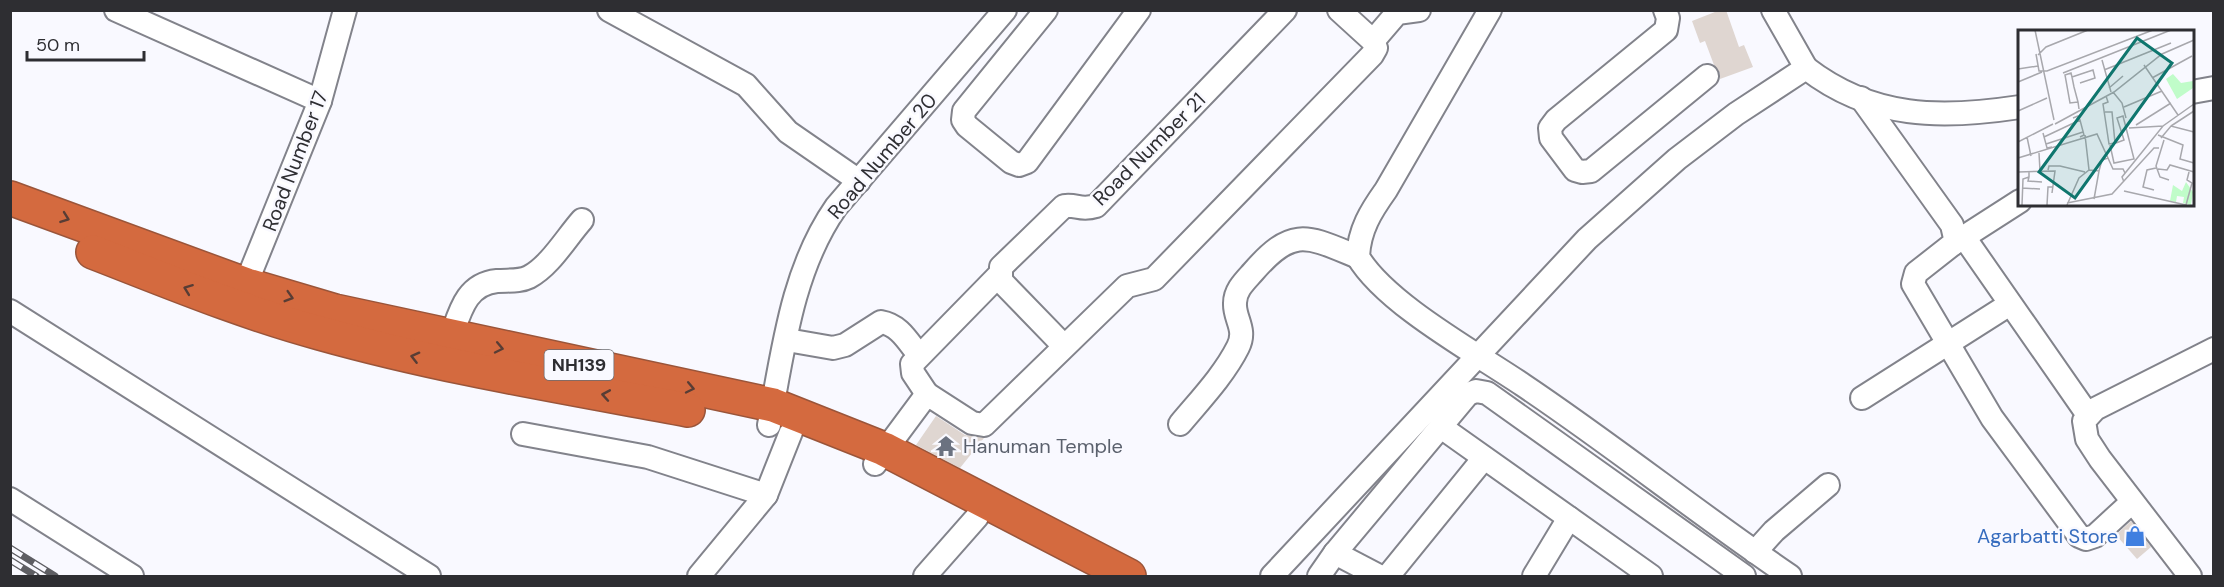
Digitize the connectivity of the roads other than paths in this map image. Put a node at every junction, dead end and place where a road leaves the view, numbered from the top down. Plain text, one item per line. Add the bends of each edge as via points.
1 (116, 10) edge
2 (345, 10) edge
3 (609, 10) edge
4 (1005, 10) edge
5 (1046, 10) edge
6 (1139, 10) edge
7 (1285, 10) edge
8 (1339, 10) edge
9 (1419, 10) edge
10 (1490, 10) edge
11 (1665, 10) edge
12 (1773, 10) edge
13 (1373, 41) junction
14 (1806, 68) junction
15 (1707, 76) dead end
16 (2214, 88) edge
17 (2194, 92) edge
18 (1860, 97) junction
19 (320, 101) junction
20 (2018, 107) edge
21 (859, 181) junction
22 (10, 198) edge
23 (2018, 202) edge
24 (10, 220) edge
25 (582, 220) dead end
26 (1959, 240) junction
27 (1358, 257) junction
28 (1000, 274) junction
29 (242, 296) junction
30 (2010, 304) junction
31 (10, 311) edge
32 (451, 337) junction
33 (787, 340) junction
34 (1947, 343) junction
35 (1064, 346) junction
36 (2214, 349) edge
37 (918, 354) junction
38 (1477, 356) junction
39 (927, 394) junction
40 (1862, 398) dead end
41 (2088, 415) junction
42 (777, 421) junction
43 (1180, 424) dead end
44 (1441, 427) junction
45 (523, 434) dead end
46 (879, 456) junction
47 (1484, 458) junction
48 (1828, 485) dead end
49 (766, 495) junction
50 (10, 500) edge
51 (2132, 502) junction
52 (977, 517) junction
53 (1569, 518) junction
54 (1755, 552) junction
55 (1335, 553) junction
56 (132, 576) edge
57 (429, 576) edge
58 (699, 576) edge
59 (925, 576) edge
60 (1089, 576) edge
61 (1130, 576) edge
62 (1272, 576) edge
63 (1319, 576) edge
64 (1379, 576) edge
65 (1388, 576) edge
66 (1534, 576) edge
67 (1651, 576) edge
68 (1744, 576) edge
69 (1790, 576) edge
70 (2190, 576) edge

1 - 19 street
2 - 19 street, Road Number 17
3 - 21 street via 746,85 788,132
4 - 21 street, Road Number 20
5 - 6 street via 964,111 967,126 1019,165 1027,162
7 - 28 street, Road Number 21 via 1096,206 1083,210 1064,206 1001,267
8 - 13 street
9 - 13 street via 1397,13
10 - 27 street via 1368,216 1358,244
11 - 15 street via 1666,30 1556,120 1550,128 1551,138 1575,170 1591,171
12 - 14 street
13 - 35 street via 1376,48 1372,55 1154,279 1127,286
14 - 18 street
14 - 38 street via 1736,114 1628,200 1552,274
16 - 17 street
18 - 20 street via 1908,113 1970,113
18 - 26 street
19 - 29 street, Road Number 17
21 - 33 street, Road Number 20 via 826,221 808,255
22 -> 29 highway, NH139
23 - 26 street
29 -> 24 highway, NH139
25 - 32 street via 537,272 526,279 483,284 472,291
26 - 30 street
26 - 34 street via 1916,273 1913,284
27 - 38 street via 1382,285
27 - 43 street via 1316,241 1299,239 1283,243 1269,254 1236,296 1234,304 1242,327 1238,346
28 - 35 street via 1001,281
28 - 37 street, Road Number 21
29 -> 32 highway, NH139
42 -> 29 highway, NH139 via 464,369 320,333
30 - 34 street
30 - 41 street
31 - 57 street
32 -> 42 highway, NH139
33 - 37 street via 833,348 845,345 881,322 898,329
33 - 42 street, Road Number 20
34 - 40 street
34 - 51 street via 1997,426 2079,536 2095,536
35 - 39 street via 984,425 972,423
36 - 41 street
37 - 39 street via 912,364 913,373
38 - 54 street
38 - 62 street
39 - 46 street
41 - 51 street via 2083,428 2087,439
42 - 46 highway, NH139
42 - 49 street, Road Number 20
44 - 47 street
44 - 55 street
44 - 68 street via 1468,394 1487,393
45 - 49 street via 648,458
46 - 52 highway, NH139
46 - 61 highway, NH139
47 - 53 street
47 - 65 street
48 - 54 street
49 - 58 street, Road Number 20
50 - 56 street
51 - 70 street
52 - 59 street
52 - 60 highway, NH139
53 - 66 street
53 - 67 street
54 - 69 street
55 - 63 street
55 - 64 street

